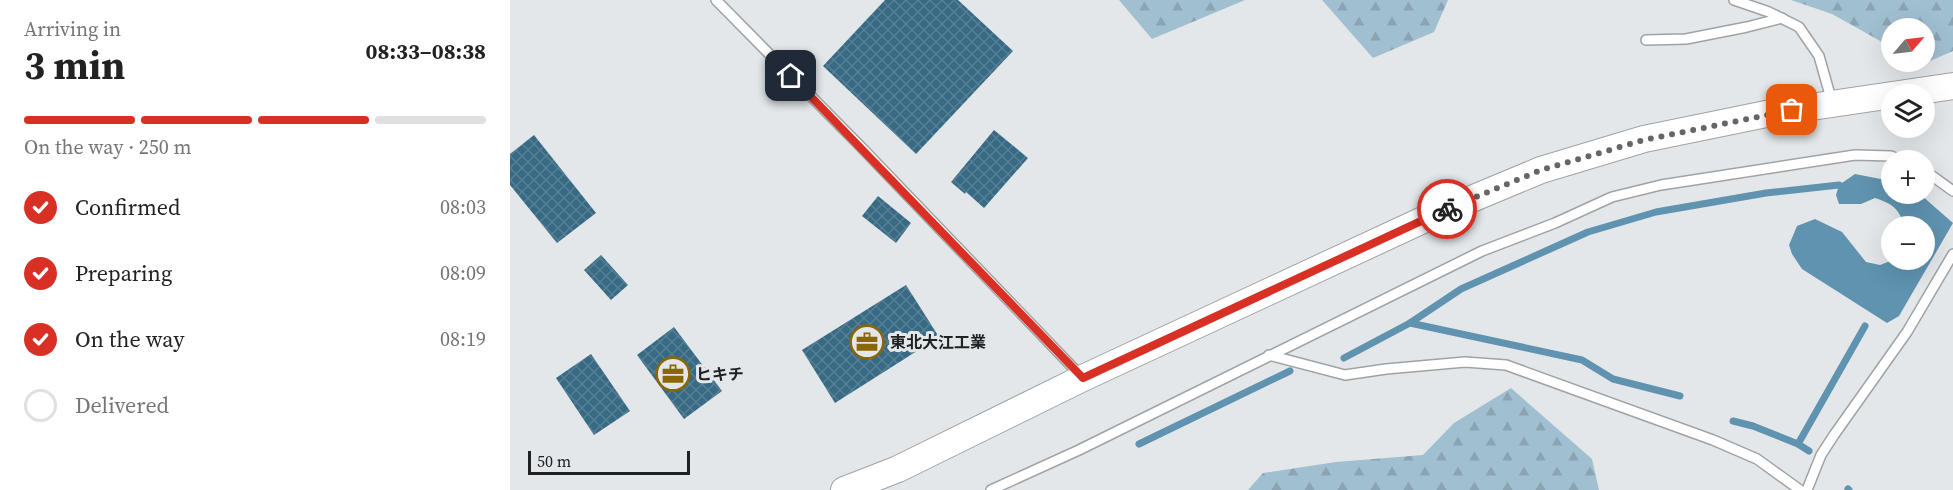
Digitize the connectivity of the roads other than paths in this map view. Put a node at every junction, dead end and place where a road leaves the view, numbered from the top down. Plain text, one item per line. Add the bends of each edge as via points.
1 (716, 0) edge
2 (1734, 0) edge
3 (1782, 18) junction
4 (1646, 40) dead end
5 (1953, 86) edge
6 (1833, 103) junction
7 (1881, 156) edge
8 (1935, 178) edge
9 (1953, 191) edge
10 (1953, 254) edge
11 (1269, 355) junction
12 (1083, 378) junction
13 (844, 490) edge
14 (991, 490) edge
15 (1800, 490) edge
16 (1807, 490) edge

1 - 12 lane
2 - 3 lane
3 - 4 lane via 1686,39
3 - 6 lane via 1799,27 1819,56
5 - 6 street
6 - 12 street via 1644,140 1541,170 1438,213
7 - 11 lane via 1855,155 1661,185 1612,197 1482,251
8 - 9 lane
10 - 16 lane via 1906,332 1821,454
11 - 14 lane
11 - 15 lane via 1345,375 1465,362 1506,365 1724,445 1756,459
12 - 13 street via 898,469

